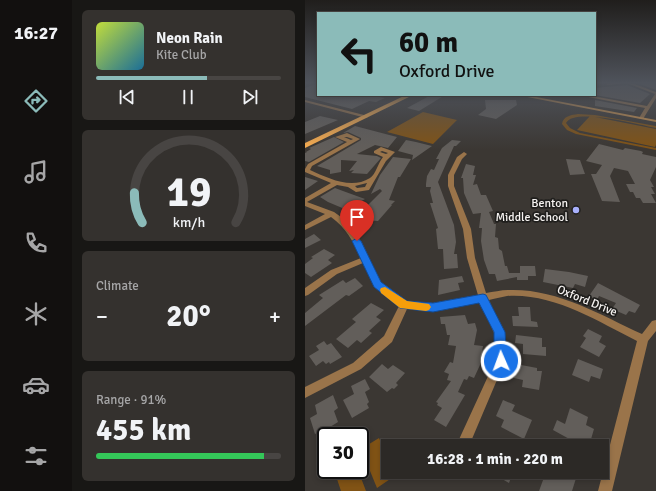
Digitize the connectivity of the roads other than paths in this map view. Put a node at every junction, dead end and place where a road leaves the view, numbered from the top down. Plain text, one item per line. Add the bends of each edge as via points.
1 (320, 105) edge
2 (385, 105) edge
3 (572, 105) edge
4 (635, 105) edge
5 (647, 107) joint
6 (363, 116) junction
7 (641, 118) junction
8 (656, 120) edge
9 (305, 140) edge
10 (351, 142) dead end
11 (305, 146) edge
12 (464, 154) dead end
13 (388, 156) dead end
14 (307, 168) edge
15 (333, 182) junction
16 (305, 195) edge
17 (305, 201) edge
18 (305, 204) edge
19 (331, 214) junction
20 (305, 228) edge
21 (364, 260) junction
22 (305, 294) edge
23 (483, 298) junction
24 (404, 305) junction
25 (656, 324) edge
26 (643, 339) junction
27 (305, 393) edge
28 (465, 439) edge
29 (605, 491) edge

1 - 6 street
2 - 6 main road
3 - 7 main road
4 - 5 street
5 - 7 street
6 - 9 main road
6 - 11 main road
7 - 8 main road
10 - 14 street
12 - 23 street via 459,158 451,175 451,186 467,229 471,258
13 - 15 street via 365,191
14 - 15 street
15 - 16 street
15 - 17 street
18 - 19 street
19 - 20 street
19 - 21 street via 345,224 357,241
21 - 22 street via 334,272
21 - 24 street via 377,285
23 - 24 street, Oxford Drive via 433,307
23 - 26 street, Oxford Drive via 507,294 549,298 585,310
23 - 28 street via 499,332 501,361
24 - 27 street via 387,340 357,366
25 - 26 street
26 - 29 street

